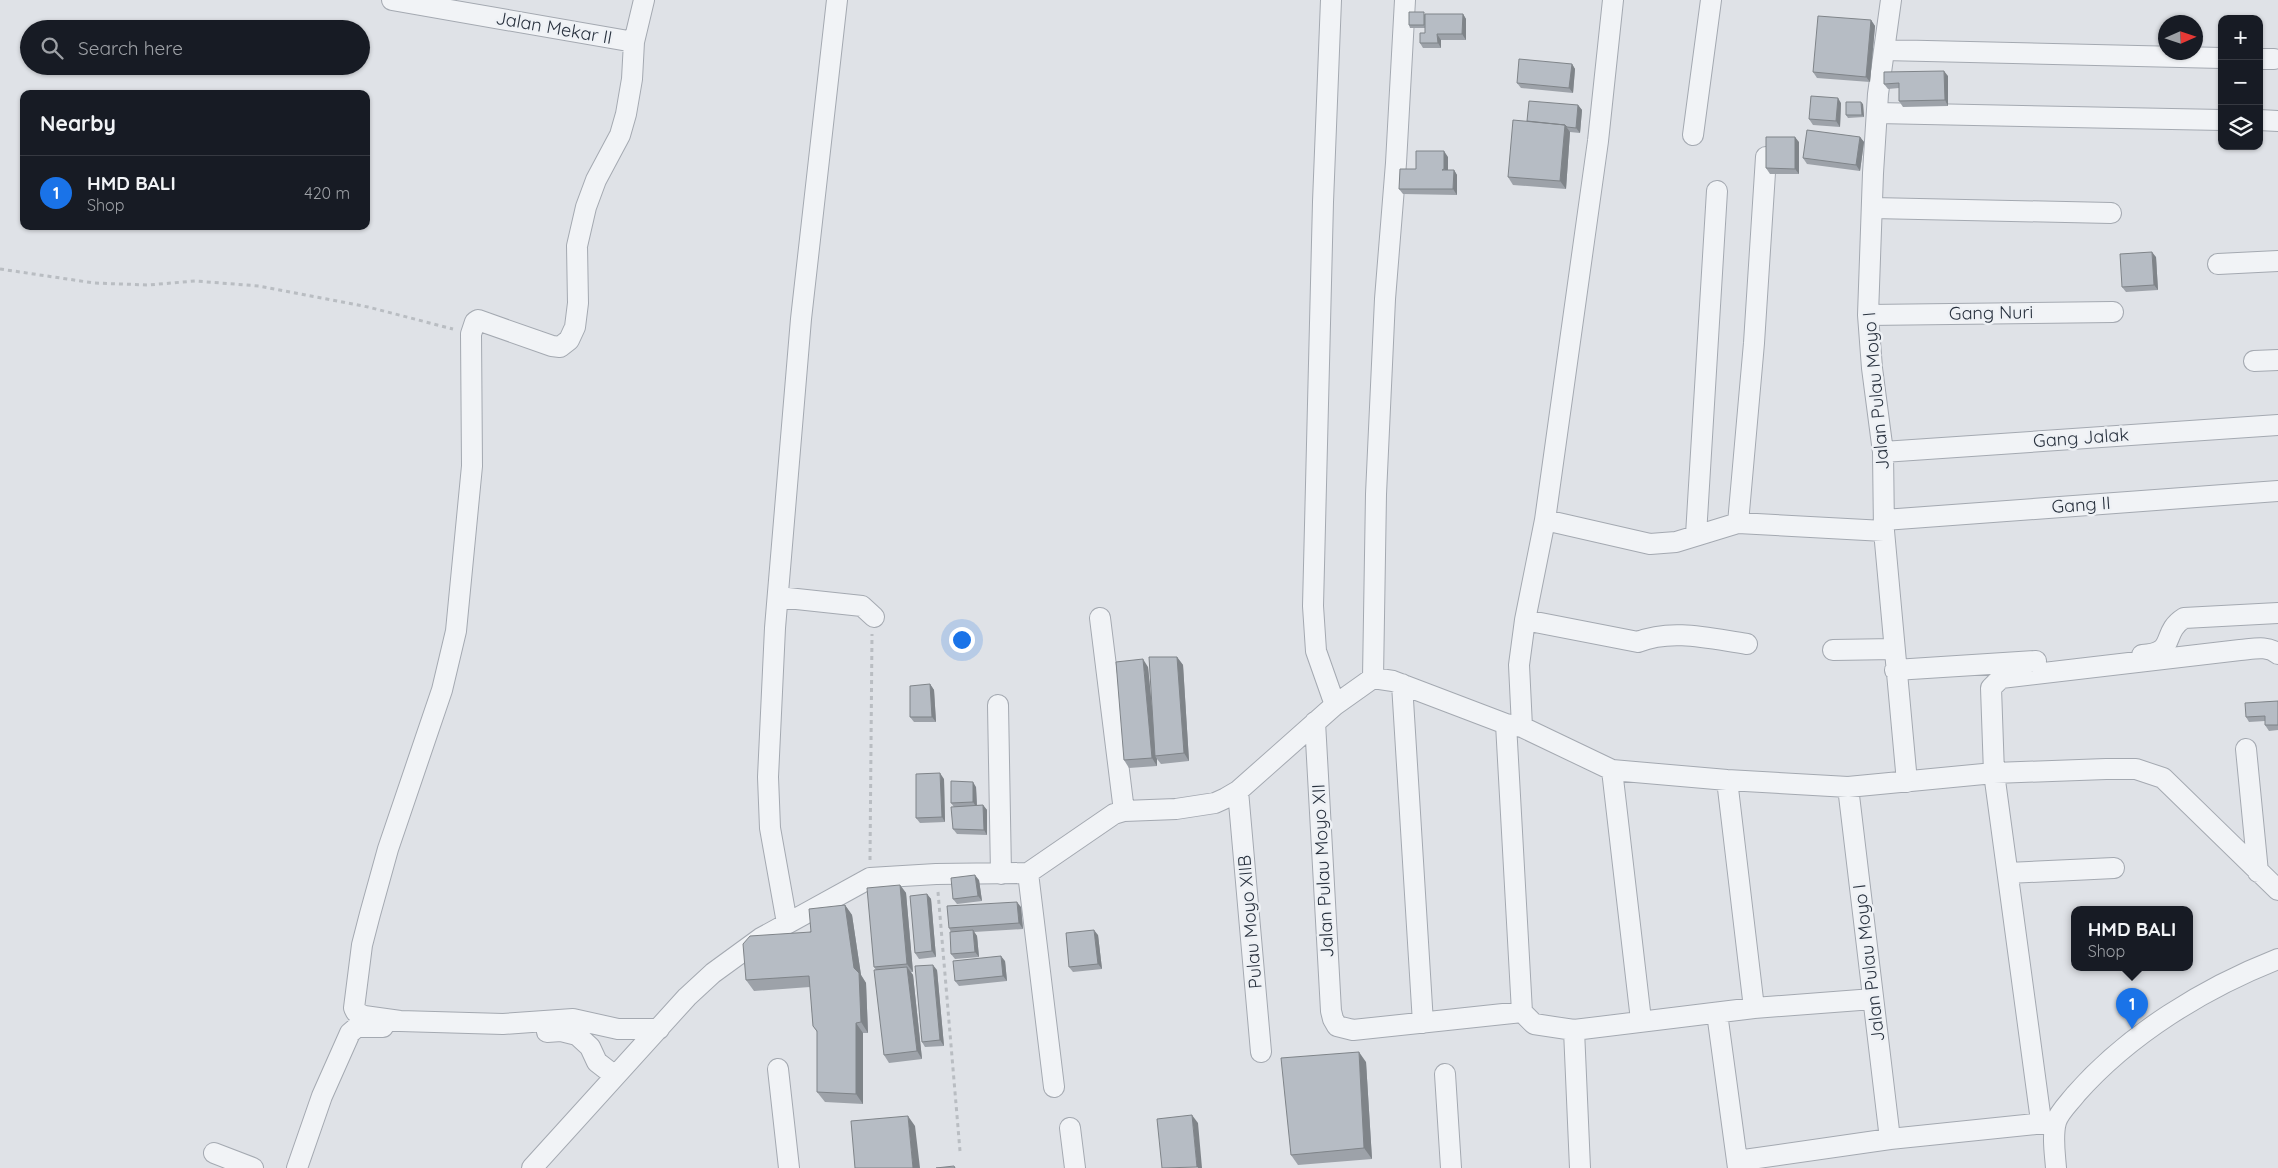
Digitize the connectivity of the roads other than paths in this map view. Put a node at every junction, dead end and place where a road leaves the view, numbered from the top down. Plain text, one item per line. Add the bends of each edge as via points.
1 (392, 0) edge
2 (644, 0) edge
3 (837, 0) edge
4 (1331, 0) edge
5 (1405, 0) edge
6 (1613, 0) edge
7 (1710, 0) edge
8 (1891, 0) edge
9 (631, 41) junction
10 (1884, 50) junction
11 (2218, 58) edge
12 (1876, 114) junction
13 (2218, 120) edge
14 (2263, 120) edge
15 (2278, 121) edge
16 (1693, 135) dead end
17 (1766, 157) edge
18 (1717, 191) dead end
19 (1873, 208) junction
20 (2111, 213) dead end
21 (2278, 261) edge
22 (2218, 264) dead end
23 (2113, 312) dead end
24 (1868, 315) junction
25 (2278, 360) edge
26 (2254, 361) dead end
27 (2278, 424) edge
28 (1883, 452) junction
29 (2278, 491) edge
30 (1545, 520) junction
31 (1738, 523) junction
32 (1884, 526) junction
33 (1696, 535) junction
34 (778, 597) junction
35 (2278, 613) edge
36 (874, 617) road end
37 (1100, 618) dead end
38 (1525, 620) junction
39 (1747, 644) dead end
40 (1894, 649) junction
41 (1833, 650) dead end
42 (2278, 654) edge
43 (1895, 670) junction
44 (1373, 678) junction
45 (1402, 684) junction
46 (998, 705) dead end
47 (1334, 705) junction
48 (1517, 716) junction
49 (1315, 722) junction
50 (2246, 750) dead end
51 (1612, 770) junction
52 (1994, 773) junction
53 (1727, 780) junction
54 (1907, 782) junction
55 (1848, 787) junction
56 (1238, 791) junction
57 (1123, 802) junction
58 (2114, 868) dead end
59 (2258, 872) junction
60 (1028, 873) junction
61 (1001, 874) junction
62 (2008, 874) junction
63 (2278, 890) edge
64 (787, 923) junction
65 (2278, 959) edge
66 (1873, 999) junction
67 (1754, 1008) junction
68 (1522, 1012) junction
69 (1717, 1013) junction
70 (1641, 1020) junction
71 (1423, 1023) junction
72 (659, 1029) junction
73 (1574, 1030) junction
74 (1261, 1052) dead end
75 (607, 1069) junction
76 (778, 1069) dead end
77 (1445, 1074) dead end
78 (1054, 1087) dead end
79 (2049, 1122) junction
80 (1070, 1128) dead end
81 (1890, 1139) junction
82 (214, 1153) dead end
83 (1737, 1164) edge
84 (253, 1168) edge
85 (298, 1168) edge
86 (532, 1168) edge
87 (789, 1168) edge
88 (1075, 1168) edge
89 (1451, 1168) edge
90 (1580, 1168) edge
91 (2056, 1168) edge

1 - 9 street, Jalan Mekar II
2 - 9 street
3 - 34 street via 801,319
4 - 47 street via 1313,606 1316,651
5 - 44 street via 1384,309
6 - 30 street via 1598,141
7 - 16 street
8 - 10 street, Jalan Pulau Moyo I
9 - 72 street via 632,79 626,114 620,135 596,180 577,246 578,303 575,327 568,340 560,347 552,346 478,320 474,322 471,334 472,466 456,630 442,690 388,849 370,914 362,945 354,1008 364,1016 400,1021 503,1024 573,1019 618,1029
10 - 11 street
10 - 12 street, Jalan Pulau Moyo I
12 - 13 street
12 - 19 street, Jalan Pulau Moyo I
14 - 15 street
17 - 31 street
18 - 33 street
19 - 20 street
19 - 24 street, Jalan Pulau Moyo I
21 - 22 street
23 - 24 street, Gang Nuri
24 - 28 street, Jalan Pulau Moyo I
25 - 26 street
27 - 28 street, Gang Jalak
28 - 32 street, Jalan Pulau Moyo I
29 - 32 street, Gang II
30 - 33 street, Gang II via 1650,544 1676,542
30 - 38 street
31 - 32 street, Gang II
31 - 33 street, Gang II
32 - 40 street, Jalan Pulau Moyo I
34 - 36 street via 862,606
34 - 64 street via 768,777 770,828
35 - 43 street via 2184,618 2174,627 2163,650 2156,654
37 - 57 street
38 - 39 street via 1638,642 1654,636 1672,635
38 - 48 street
40 - 41 street
40 - 43 street, Jalan Pulau Moyo I
42 - 52 street via 2265,648 2240,650 2001,678 1991,688
43 - 54 street, Jalan Pulau Moyo I
44 - 45 street
44 - 47 street
45 - 48 street
45 - 71 street
46 - 61 street
47 - 49 street
48 - 51 street
48 - 68 street
49 - 56 street
49 - 71 street, Jalan Pulau Moyo XII via 1333,1019 1337,1026 1353,1030
50 - 59 street
51 - 53 street
51 - 70 street
52 - 54 street
52 - 59 street via 2106,769 2144,771 2163,778
52 - 62 street
53 - 55 street
53 - 67 street
54 - 55 street
55 - 66 street, Jalan Pulau Moyo I
56 - 57 street via 1215,803 1176,809
56 - 74 street, Pulau Moyo XIIB
57 - 60 street via 1114,814
58 - 62 street
59 - 63 street
60 - 61 street
60 - 78 street
61 - 64 street via 870,878
62 - 79 street
64 - 72 street via 713,972
65 - 79 street via 2198,997 2137,1038 2098,1070
66 - 67 street
66 - 81 street, Jalan Pulau Moyo I
67 - 69 street
68 - 71 street
68 - 73 street via 1534,1024
69 - 70 street
69 - 83 street
70 - 73 street
72 - 75 street
73 - 90 street
75 - 85 street via 584,1040 561,1031 504,1035 370,1026 355,1028 322,1096
75 - 86 street
76 - 87 street
77 - 89 street
79 - 81 street
79 - 91 street
80 - 88 street
81 - 83 street
82 - 84 street

